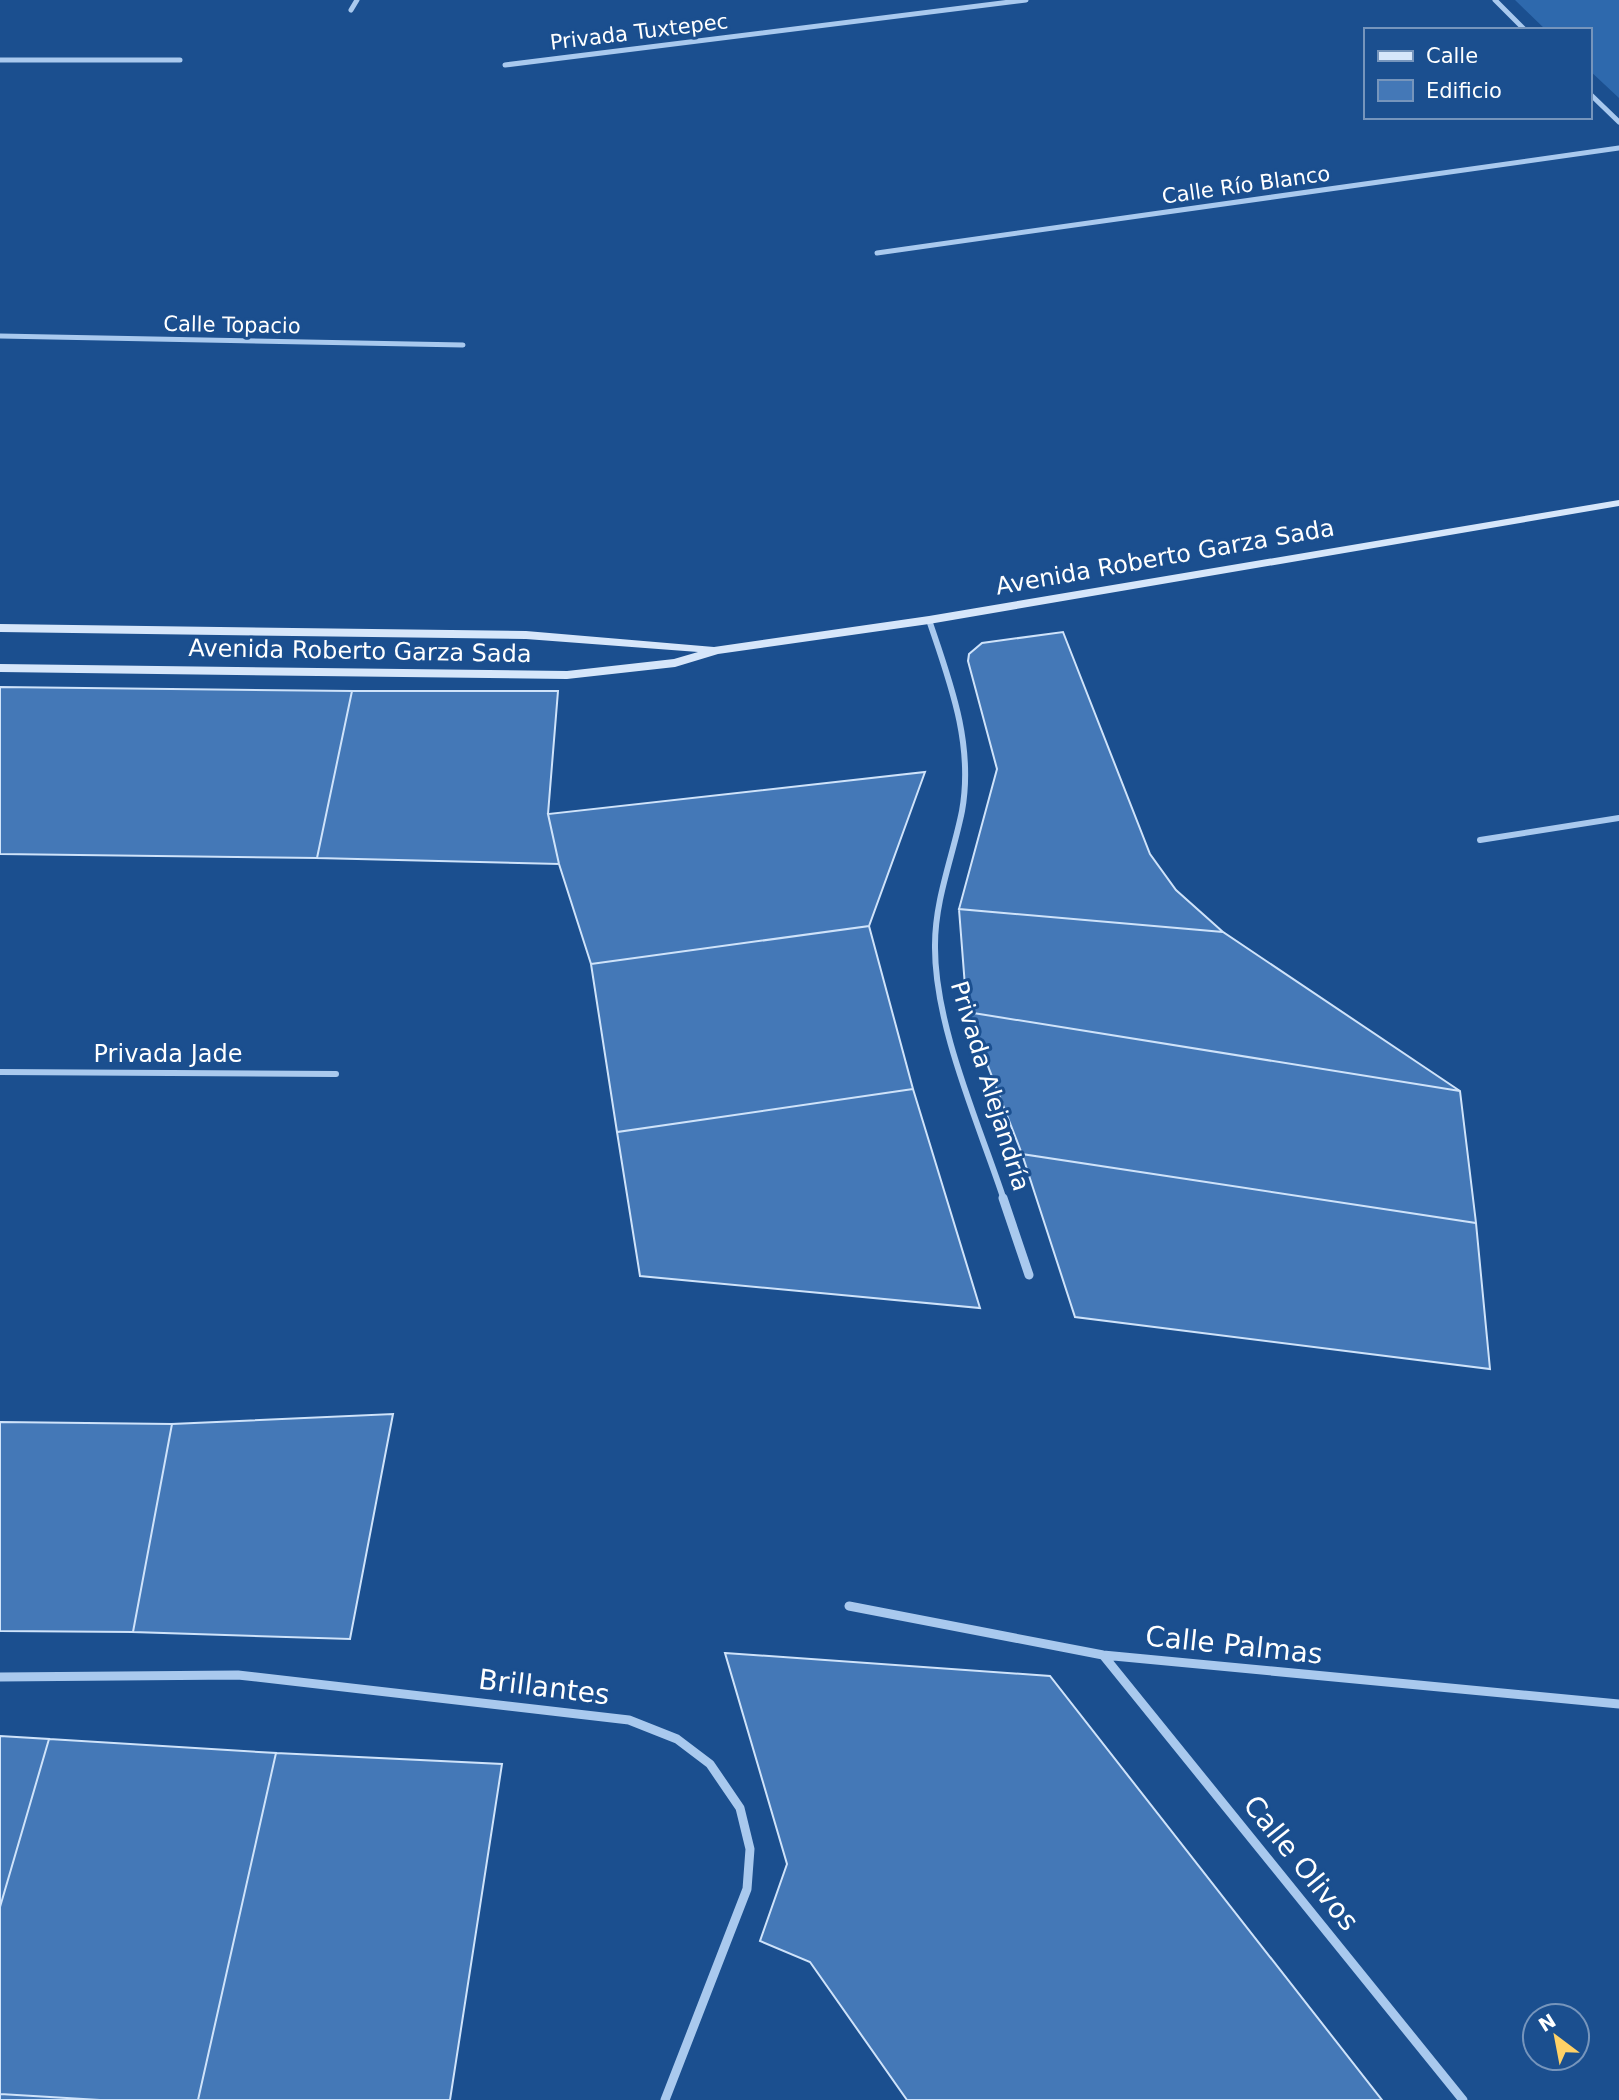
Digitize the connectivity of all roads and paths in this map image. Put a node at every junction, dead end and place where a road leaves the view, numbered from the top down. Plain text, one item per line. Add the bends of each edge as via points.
1 (357, 0) edge
2 (1026, 0) edge
3 (1494, 0) edge
4 (351, 10) dead end
5 (1523, 28) edge
6 (0, 60) edge
7 (180, 60) dead end
8 (505, 65) dead end
9 (1591, 95) edge
10 (1619, 122) edge
11 (1619, 148) edge
12 (877, 253) dead end
13 (0, 336) edge
14 (463, 345) dead end
15 (1619, 503) edge
16 (929, 620) junction
17 (0, 628) edge
18 (717, 650) junction
19 (0, 668) edge
20 (1619, 818) edge
21 (1480, 840) dead end
22 (0, 1072) edge
23 (336, 1074) dead end
24 (1029, 1275) dead end
25 (849, 1606) dead end
26 (1103, 1655) junction
27 (0, 1676) edge
28 (1619, 1704) edge
29 (665, 2100) edge
30 (1463, 2100) edge

1 - 4 street
2 - 8 street, Privada Tuxtepec
3 - 5 street
6 - 7 street
9 - 10 street
11 - 12 street, Calle Río Blanco
13 - 14 street, Calle Topacio
15 - 16 street, Avenida Roberto Garza Sada
16 - 18 street, Avenida Roberto Garza Sada
16 - 24 street, Privada Alejandría via 966,749 965,790 939,899 937,980 950,1034
17 - 18 street, Avenida Roberto Garza Sada via 526,635
18 - 19 street, Avenida Roberto Garza Sada via 674,663 567,675
20 - 21 street
22 - 23 street, Privada Jade
25 - 26 street, Calle Palmas
26 - 28 street, Calle Palmas
26 - 30 street, Calle Olivos
27 - 29 street, Brillantes via 238,1675 629,1720 677,1739 710,1764 740,1808 750,1849 747,1889

